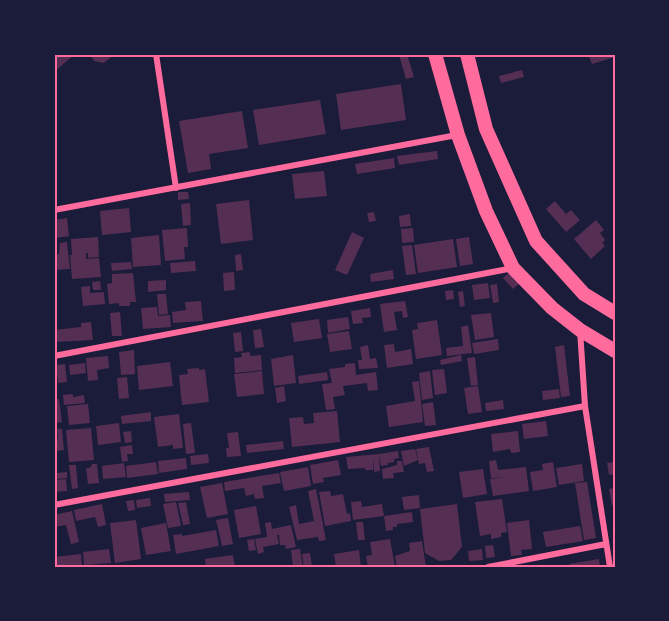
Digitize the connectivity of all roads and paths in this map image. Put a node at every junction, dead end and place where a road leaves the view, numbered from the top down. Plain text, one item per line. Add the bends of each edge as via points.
1 (156, 54) edge
2 (435, 54) edge
3 (467, 54) edge
4 (458, 135) junction
5 (176, 188) junction
6 (54, 210) edge
7 (513, 268) junction
8 (615, 313) edge
9 (580, 330) junction
10 (615, 351) edge
11 (54, 356) edge
12 (585, 406) junction
13 (54, 505) edge
14 (606, 543) junction
15 (488, 567) edge
16 (610, 567) edge

1 - 5 street
2 - 4 highway
3 - 8 highway via 486,129 536,241 584,294
4 - 5 street
4 - 7 highway via 486,211
5 - 6 street
7 - 9 highway
7 - 11 street
9 - 10 highway
9 - 12 street
12 - 13 street
12 - 14 street
14 - 15 street
14 - 16 street

